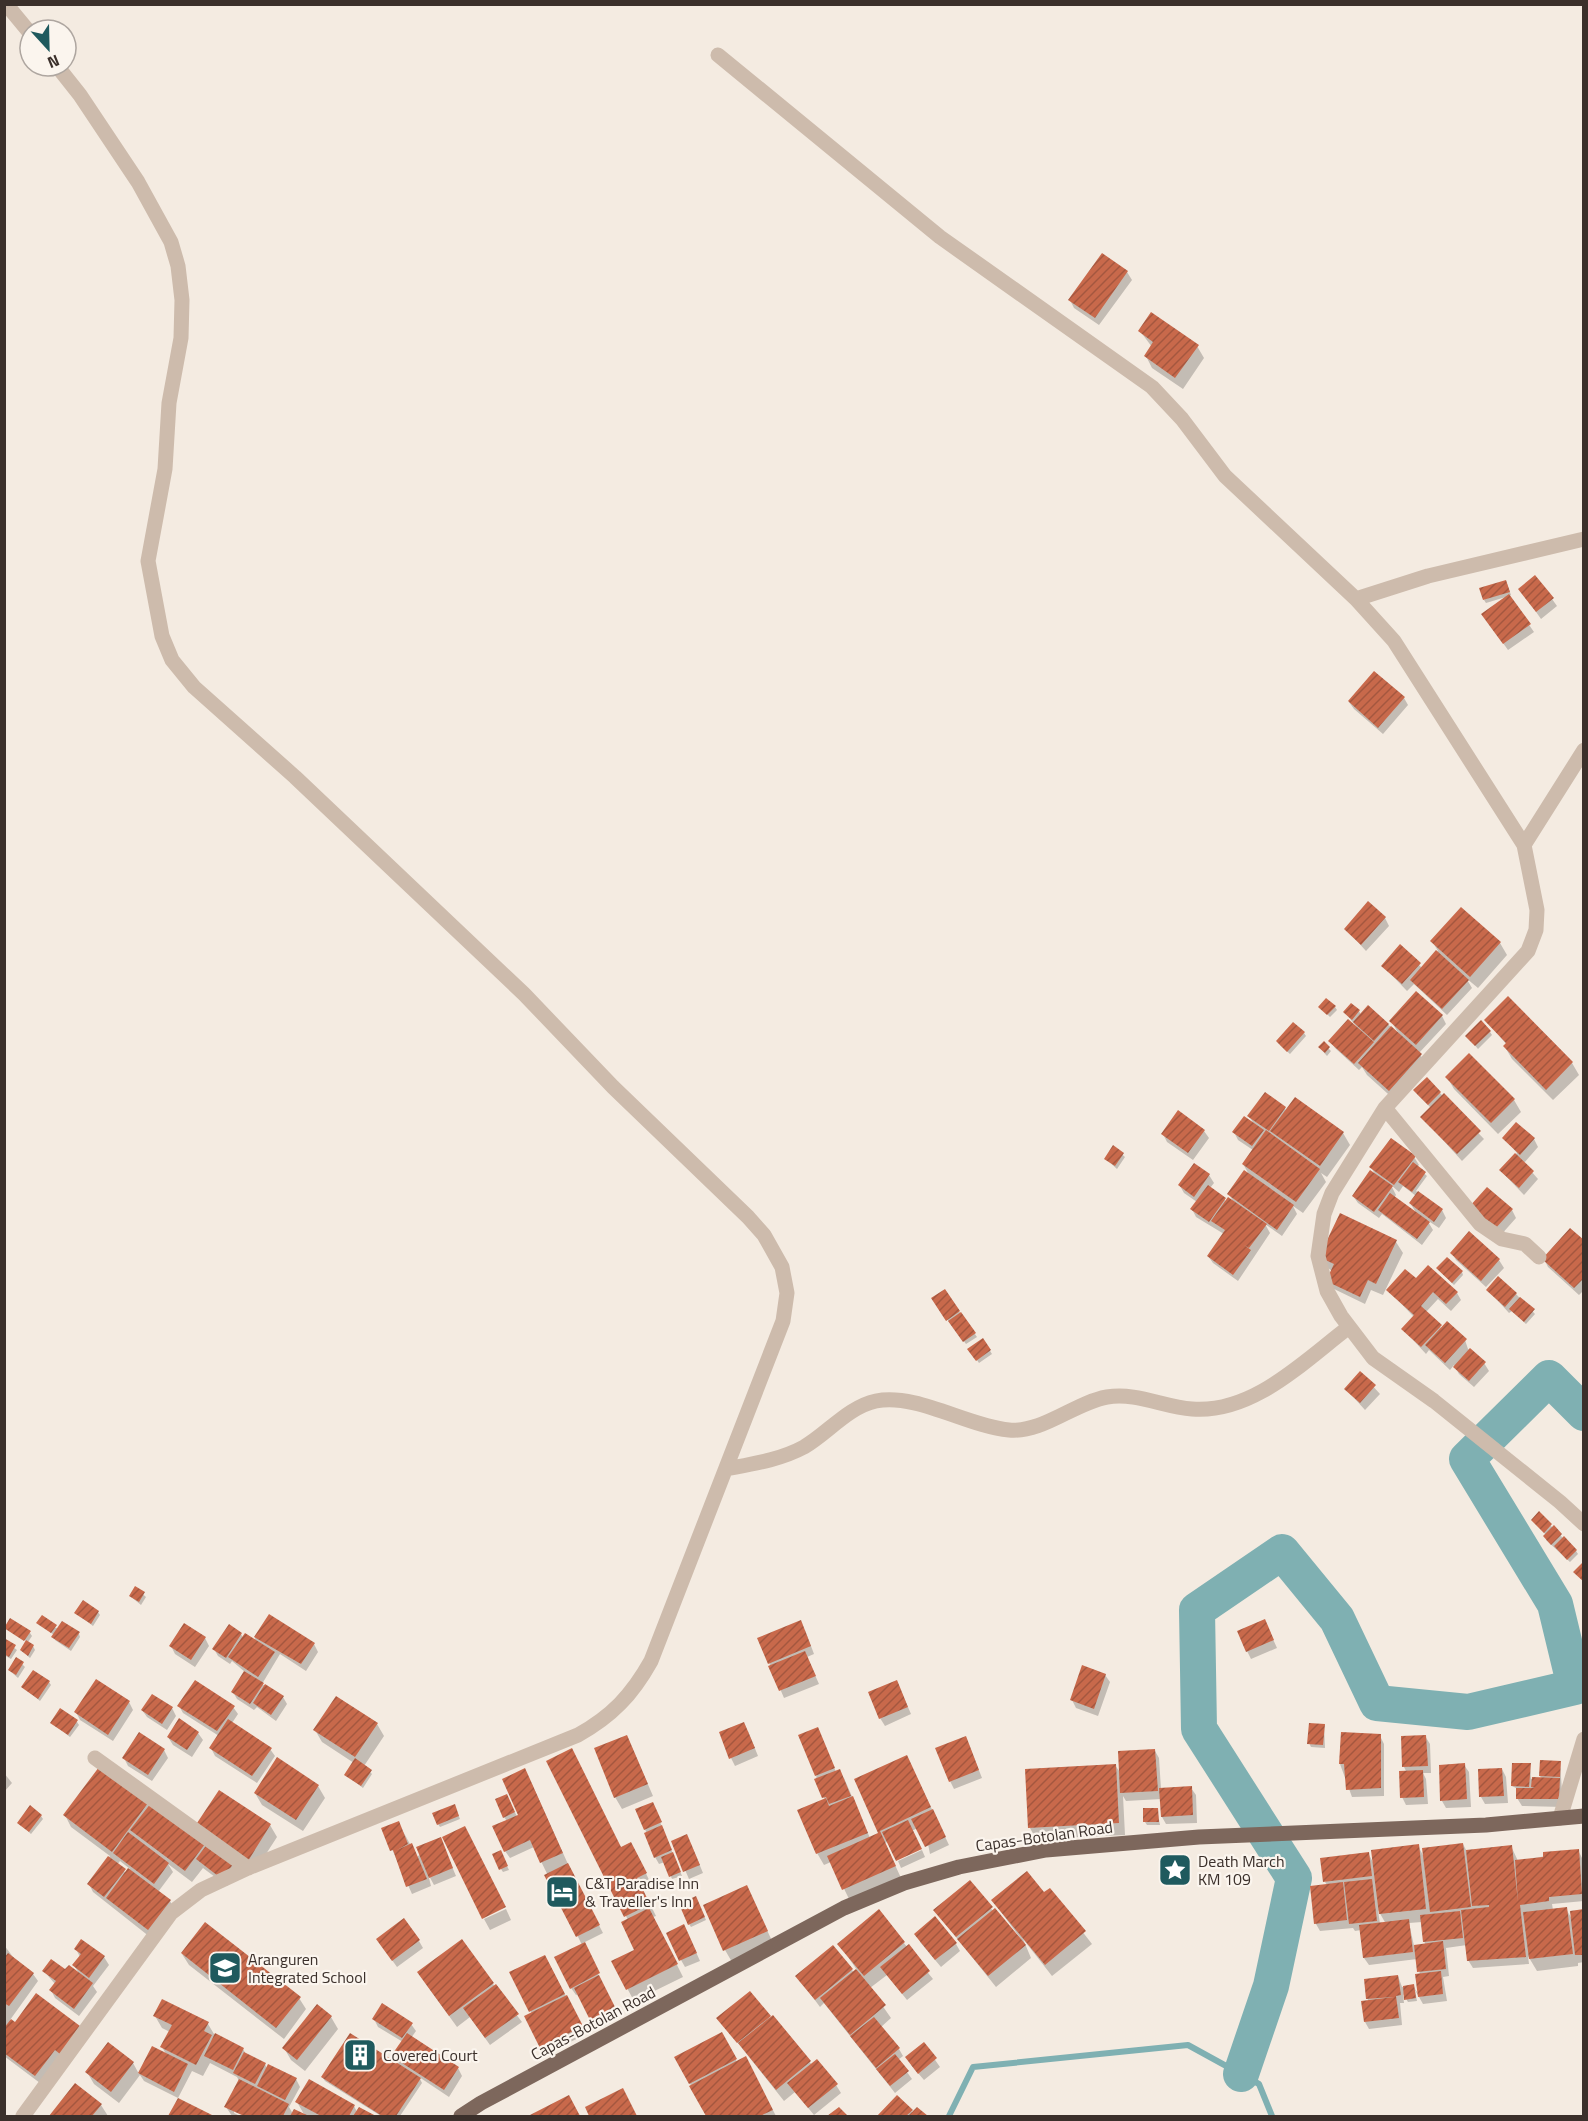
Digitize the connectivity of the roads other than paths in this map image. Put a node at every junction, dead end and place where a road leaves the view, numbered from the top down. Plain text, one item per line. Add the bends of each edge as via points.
1 (6, 4) edge
2 (18, 18) edge
3 (718, 55) dead end
4 (67, 78) edge
5 (1584, 538) edge
6 (1356, 598) junction
7 (1584, 750) edge
8 (1579, 766) edge
9 (1524, 845) junction
10 (1384, 1108) junction
11 (1539, 1257) dead end
12 (1349, 1327) junction
13 (726, 1469) junction
14 (1584, 1524) edge
15 (1584, 1739) edge
16 (95, 1758) dead end
17 (1584, 1816) edge
18 (1560, 1818) junction
19 (248, 1868) junction
20 (23, 2116) edge
21 (460, 2116) edge

1 - 2 street
3 - 6 street via 940,237 1152,387 1182,418 1225,476
4 - 13 street via 150,203 171,242 178,266 181,338 169,403 165,469 148,561 164,644 194,687 516,986 764,1235 784,1275 786,1305
5 - 6 street
6 - 9 street via 1394,641
7 - 8 street
8 - 9 street
9 - 10 street via 1536,910 1536,930 1528,951
10 - 11 street via 1479,1224 1502,1239 1525,1244
10 - 12 street via 1332,1193 1318,1238 1318,1256 1328,1291
12 - 13 street via 1262,1392 1225,1406 1192,1409 1133,1397 1110,1397 1017,1430 969,1422 901,1401 876,1401 850,1413 798,1450
12 - 14 street via 1373,1358 1447,1412
13 - 19 street via 651,1661 630,1695 610,1715 578,1735
15 - 18 street
16 - 19 street
17 - 18 main road, Capas-Botolan Road
18 - 21 main road, Capas-Botolan Road via 1486,1825 1199,1837 1001,1857 904,1883 800,1931
19 - 20 street via 201,1890 171,1913

